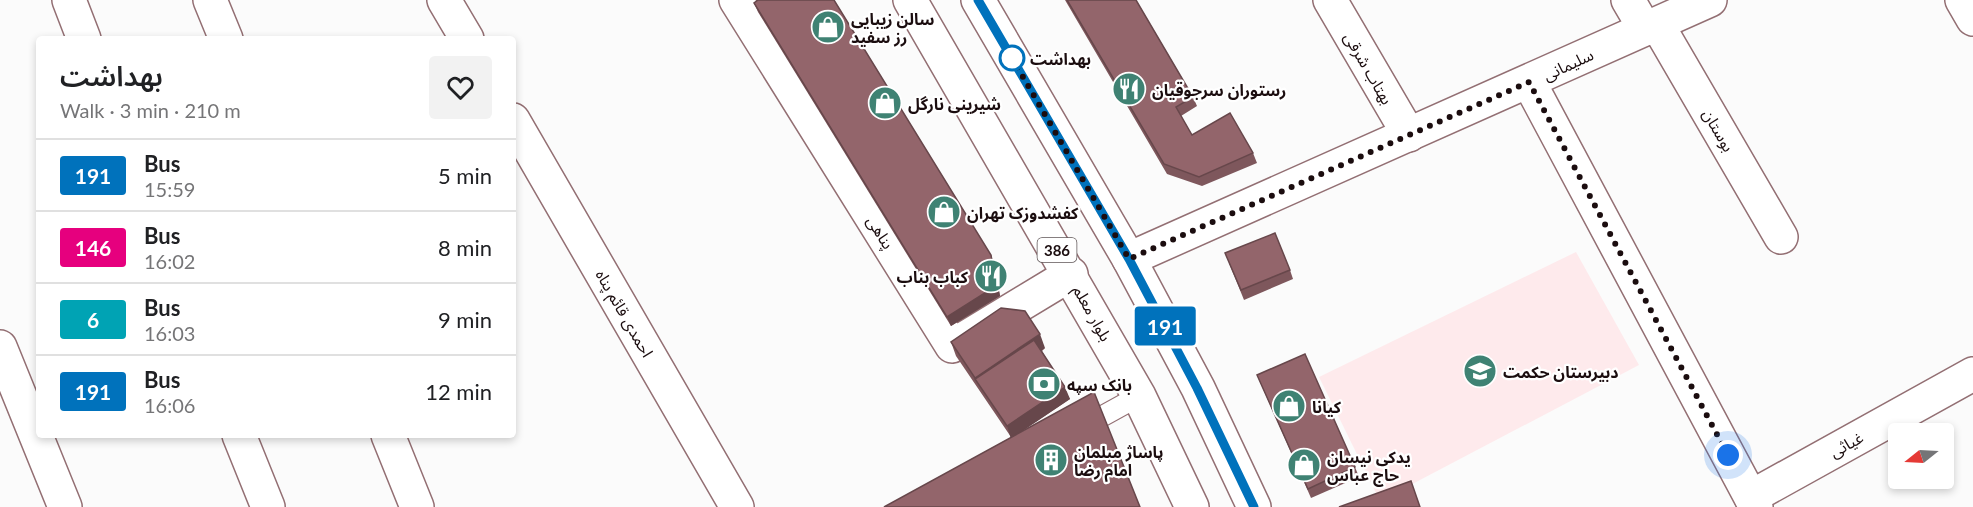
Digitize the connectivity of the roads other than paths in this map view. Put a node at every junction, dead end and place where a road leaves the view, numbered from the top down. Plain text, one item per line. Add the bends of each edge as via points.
1 (69, 0) edge
2 (210, 0) edge
3 (444, 0) edge
4 (736, 0) edge
5 (910, 0) edge
6 (978, 0) edge
7 (1330, 0) edge
8 (1628, 0) edge
9 (1710, 0) edge
10 (1962, 0) edge
11 (1973, 19) edge
12 (1651, 26) junction
13 (83, 36) edge
14 (225, 36) edge
15 (464, 36) edge
16 (1529, 82) junction
17 (516, 125) edge
18 (1409, 135) junction
19 (1781, 237) dead end
20 (1129, 259) junction
21 (1071, 274) junction
22 (0, 347) edge
23 (1973, 374) edge
24 (1139, 396) junction
25 (36, 436) edge
26 (37, 438) edge
27 (240, 438) edge
28 (389, 438) edge
29 (1064, 438) edge
30 (1753, 502) edge
31 (65, 507) edge
32 (268, 507) edge
33 (417, 507) edge
34 (737, 507) edge
35 (1192, 507) edge
36 (1254, 507) edge

1 - 13 street
2 - 14 street
3 - 15 street
4 - 21 street, پناهی via 952,346
5 - 21 street, بلوار معلم / 386
6 - 20 street
7 - 18 street, بهتاب شرقی
8 - 12 street, بوستان
9 - 12 street, سلیمانی
10 - 11 street
12 - 16 street, سلیمانی
12 - 19 street, بوستان
16 - 18 street, سلیمانی
16 - 30 street
17 - 34 street, احمدی قائم پناه
18 - 20 street, سلیمانی
20 - 36 street
21 - 24 street, بلوار معلم / 386
22 - 25 street
23 - 30 street, غیاثی
24 - 29 lane
24 - 35 street, بلوار معلم / 386
26 - 31 street
27 - 32 street
28 - 33 street

